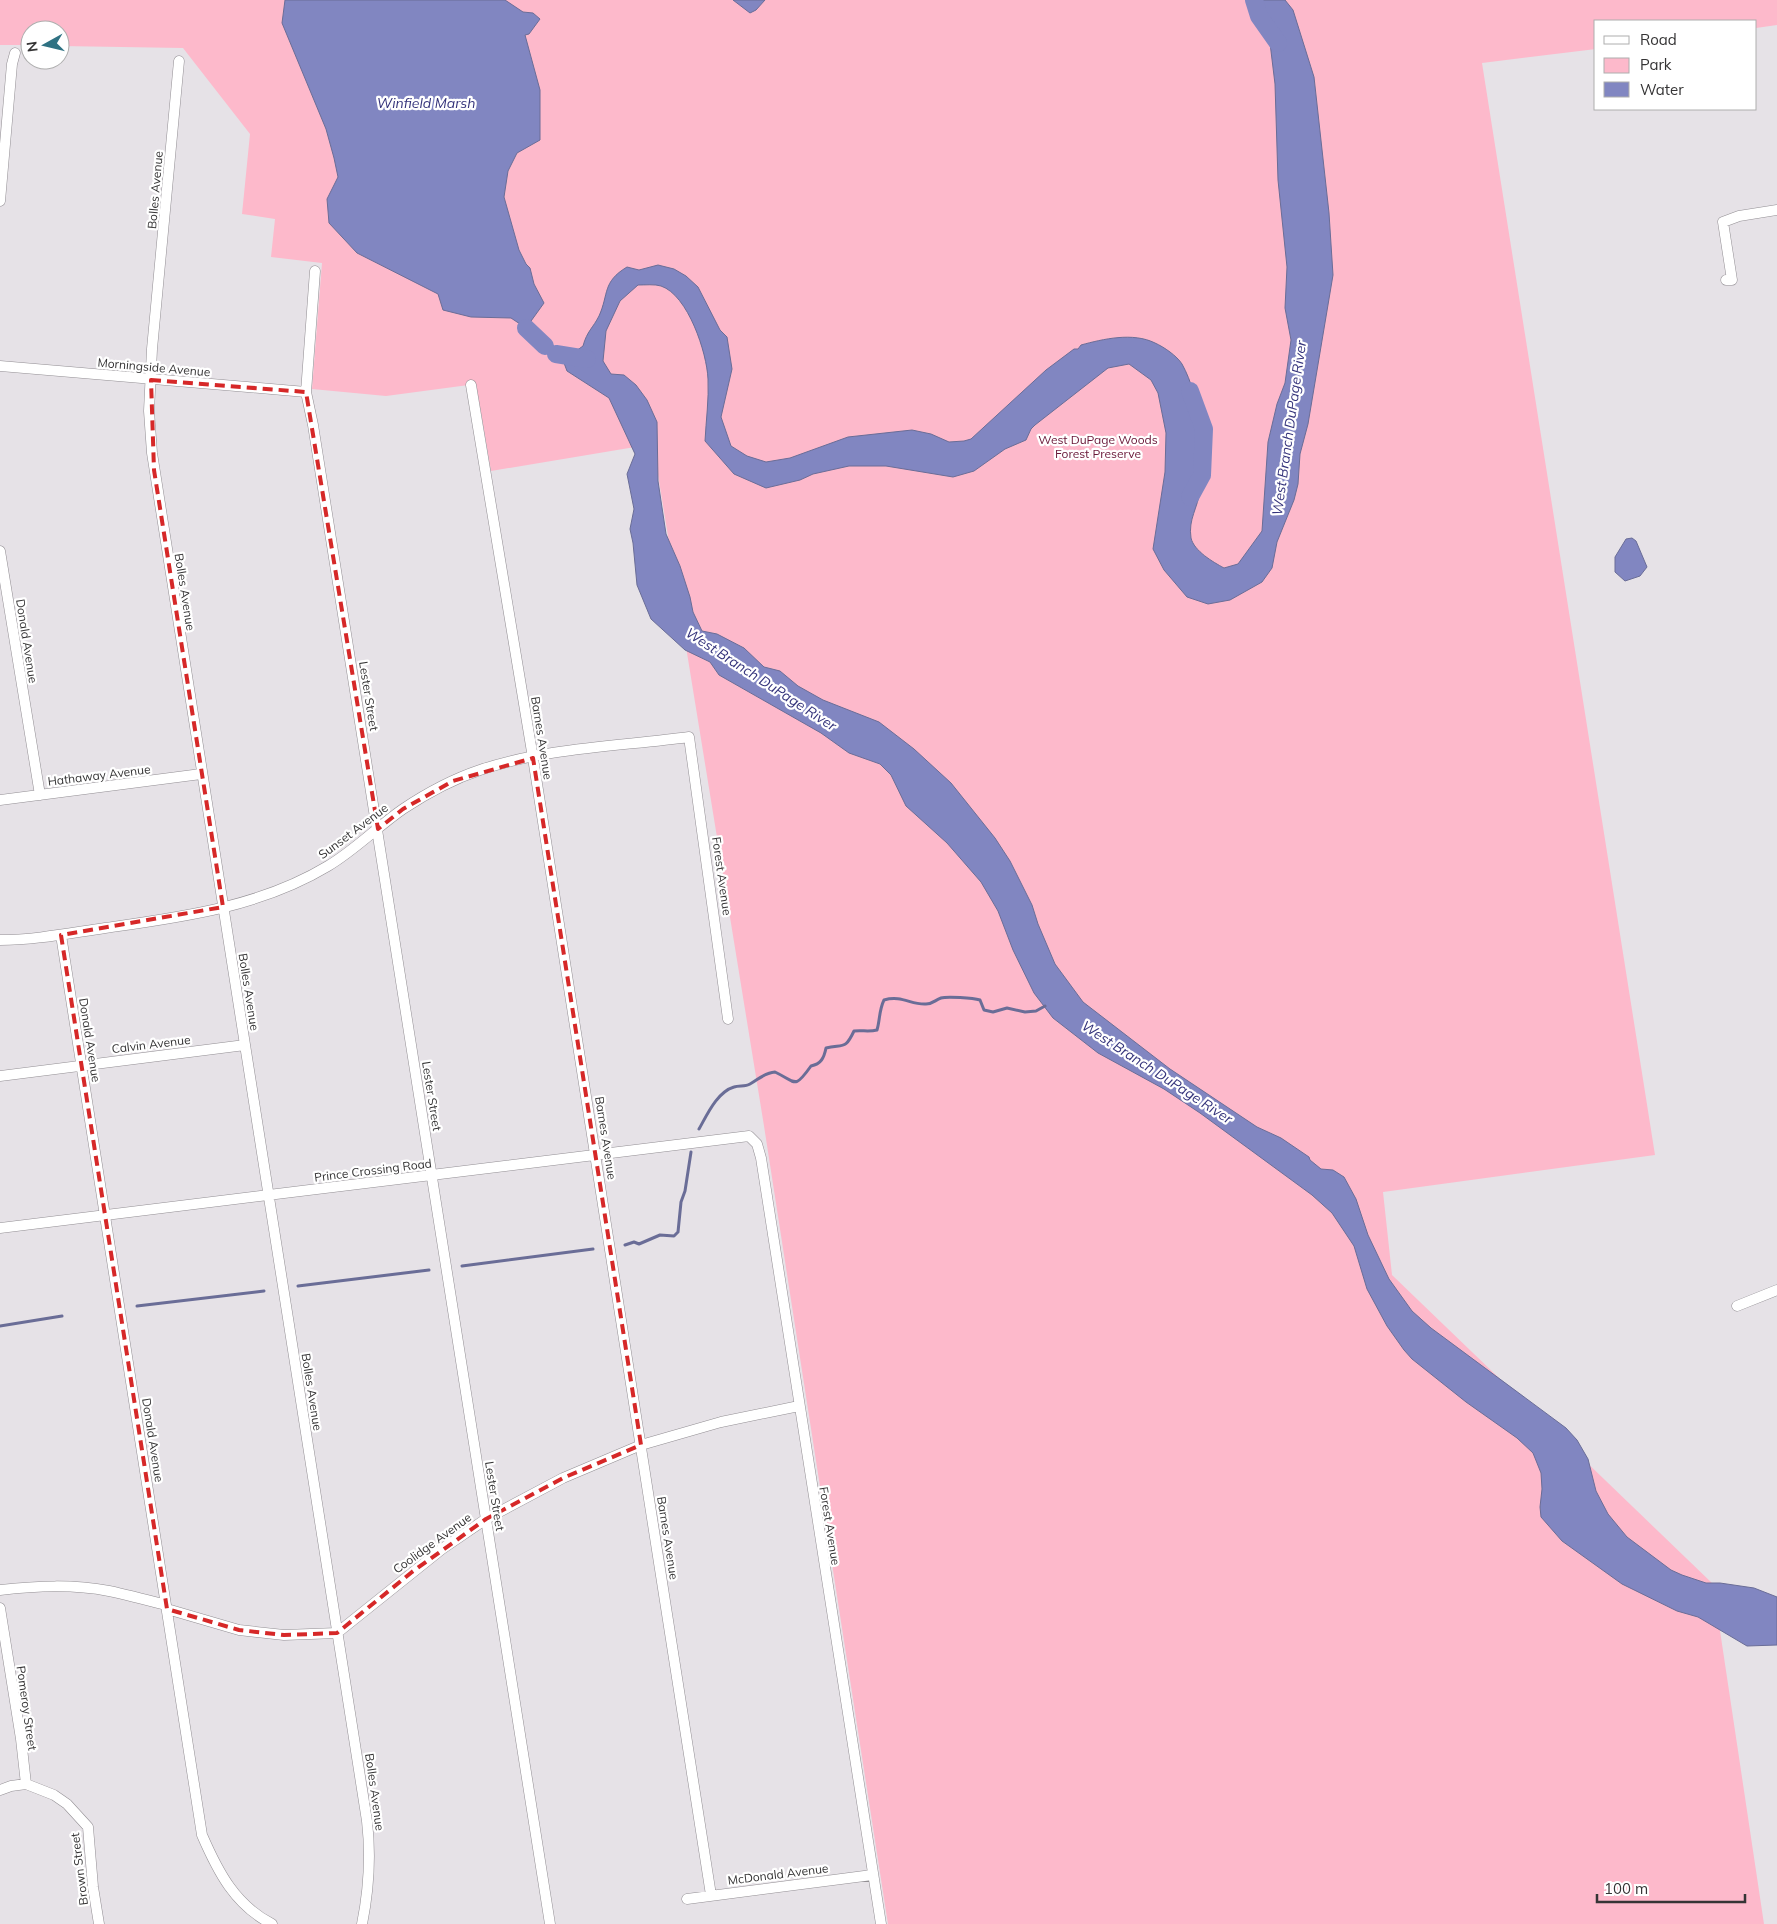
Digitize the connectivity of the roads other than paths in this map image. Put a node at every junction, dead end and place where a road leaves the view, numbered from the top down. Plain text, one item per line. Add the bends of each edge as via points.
1 (15, 53) dead end
2 (179, 61) dead end
3 (0, 201) edge
4 (1777, 210) edge
5 (315, 271) dead end
6 (1726, 280) dead end
7 (0, 366) edge
8 (150, 380) junction
9 (471, 384) dead end
10 (306, 392) junction
11 (0, 551) edge
12 (689, 737) joint
13 (533, 758) junction
14 (201, 774) junction
15 (40, 795) junction
16 (0, 800) edge
17 (378, 829) junction
18 (223, 907) junction
19 (61, 935) junction
20 (0, 940) edge
21 (728, 1019) dead end
22 (245, 1045) junction
23 (82, 1066) junction
24 (0, 1076) edge
25 (749, 1136) joint
26 (596, 1155) junction
27 (432, 1175) junction
28 (269, 1195) junction
29 (105, 1215) junction
30 (0, 1228) edge
31 (1777, 1290) edge
32 (1737, 1306) dead end
33 (799, 1406) junction
34 (641, 1445) junction
35 (486, 1519) junction
36 (0, 1590) edge
37 (167, 1607) junction
38 (0, 1608) edge
39 (337, 1633) junction
40 (26, 1784) junction
41 (0, 1790) edge
42 (872, 1874) junction
43 (712, 1895) junction
44 (687, 1898) dead end
45 (99, 1924) edge
46 (272, 1924) edge
47 (362, 1924) edge
48 (550, 1924) edge
49 (881, 1924) edge

1 - 3 street
2 - 8 street, Bolles Avenue
4 - 6 street via 1723,222 1732,280
5 - 10 street, Lester Street
7 - 8 street, Morningside Avenue
8 - 10 street, Morningside Avenue
8 - 14 street, Bolles Avenue via 152,453
9 - 13 street, Barnes Avenue
10 - 17 street, Lester Street
11 - 15 street, Donald Avenue
12 - 13 street, Sunset Avenue
12 - 21 street, Forest Avenue
13 - 17 street, Sunset Avenue via 505,763 453,781 402,809
13 - 26 street, Barnes Avenue
14 - 15 street, Hathaway Avenue
14 - 18 street, Bolles Avenue
15 - 16 street, Hathaway Avenue
17 - 18 street, Sunset Avenue via 336,861 302,880 272,893
17 - 27 street, Lester Street
18 - 19 street, Sunset Avenue via 202,914
18 - 22 street, Bolles Avenue
19 - 20 street, Sunset Avenue
19 - 23 street, Donald Avenue
22 - 23 street, Calvin Avenue
22 - 28 street, Bolles Avenue
23 - 24 street, Calvin Avenue
23 - 29 street, Donald Avenue
25 - 26 street, Prince Crossing Road
25 - 33 street, Forest Avenue via 757,1144 762,1158
26 - 27 street, Prince Crossing Road
26 - 34 street, Barnes Avenue
27 - 28 street, Prince Crossing Road
27 - 35 street, Lester Street
28 - 29 street, Prince Crossing Road
28 - 39 street, Bolles Avenue
29 - 30 street, Prince Crossing Road
29 - 37 street, Donald Avenue
31 - 32 street
33 - 34 street, Coolidge Avenue via 721,1422
33 - 42 street, Forest Avenue
34 - 35 street, Coolidge Avenue via 563,1478
34 - 43 street, Barnes Avenue
35 - 39 street, Coolidge Avenue via 412,1572
35 - 48 street, Lester Street
36 - 37 street via 80,1587 110,1591
37 - 39 street via 239,1630 284,1635
37 - 46 street, Donald Avenue via 202,1835 214,1862 234,1893 256,1916
38 - 40 street, Pomeroy Street
39 - 47 street, Bolles Avenue via 369,1844 369,1879
40 - 41 street
40 - 45 street, Brown Street via 67,1804 88,1827
42 - 43 street, McDonald Avenue
42 - 49 street, Forest Avenue
43 - 44 street, McDonald Avenue

